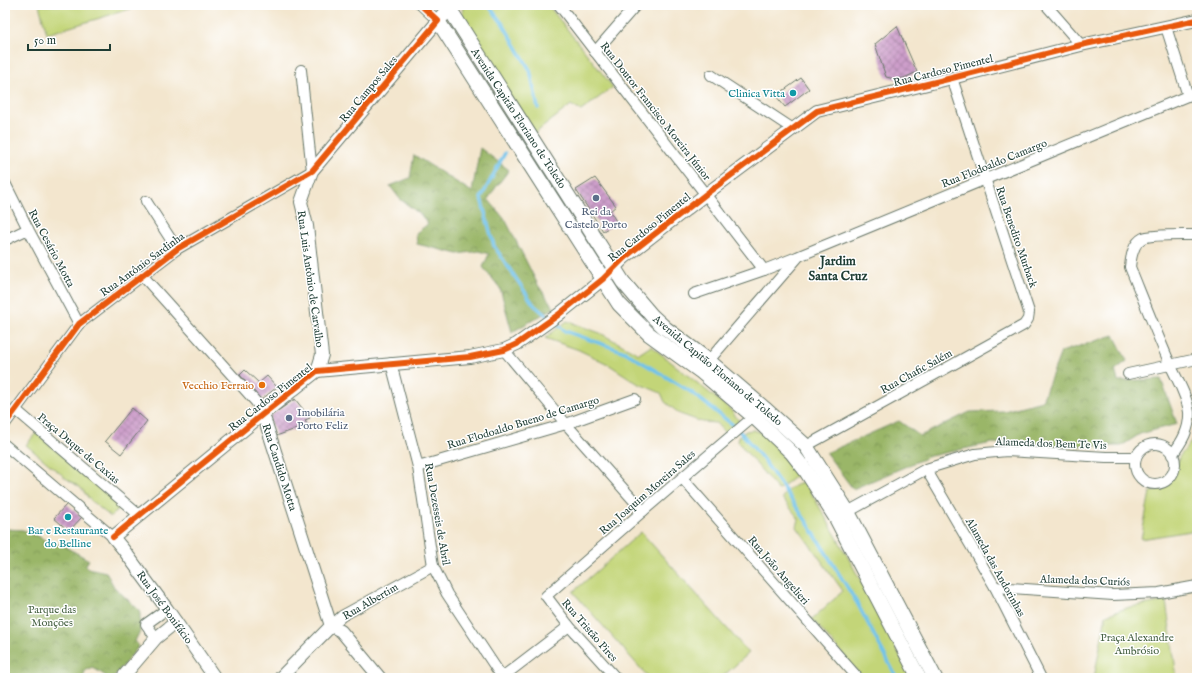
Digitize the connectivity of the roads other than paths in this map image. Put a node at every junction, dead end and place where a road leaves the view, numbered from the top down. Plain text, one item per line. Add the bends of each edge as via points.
1 (421, 5) edge
2 (559, 5) edge
3 (636, 5) edge
4 (1046, 5) edge
5 (450, 7) edge
6 (1197, 20) edge
7 (438, 21) junction
8 (1166, 27) junction
9 (1081, 44) junction
10 (595, 52) junction
11 (301, 70) dead end
12 (711, 75) dead end
13 (952, 78) junction
14 (1192, 94) edge
15 (793, 129) junction
16 (312, 171) junction
17 (985, 180) junction
18 (5, 183) edge
19 (560, 184) junction
20 (546, 190) junction
21 (706, 194) junction
22 (146, 201) dead end
23 (28, 229) junction
24 (1197, 235) edge
25 (5, 240) edge
26 (177, 249) junction
27 (799, 256) junction
28 (614, 267) junction
29 (764, 270) junction
30 (142, 275) junction
31 (603, 279) junction
32 (694, 294) dead end
33 (1029, 312) joint
34 (79, 324) junction
35 (504, 350) junction
36 (1197, 359) edge
37 (709, 361) junction
38 (391, 363) junction
39 (1170, 364) junction
40 (317, 370) junction
41 (700, 372) junction
42 (1128, 374) dead end
43 (635, 399) dead end
44 (16, 410) junction
45 (263, 414) junction
46 (754, 416) junction
47 (5, 424) edge
48 (566, 424) junction
49 (5, 445) edge
50 (806, 446) junction
51 (1172, 455) junction
52 (1136, 457) junction
53 (418, 467) junction
54 (926, 469) junction
55 (682, 478) junction
56 (643, 511) junction
57 (139, 515) junction
58 (842, 515) junction
59 (112, 537) junction
60 (433, 566) junction
61 (1197, 586) edge
62 (995, 587) junction
63 (546, 596) joint
64 (167, 609) junction
65 (176, 622) junction
66 (331, 626) junction
67 (569, 626) junction
68 (156, 638) junction
69 (122, 678) edge
70 (215, 678) edge
71 (280, 678) edge
72 (380, 678) edge
73 (502, 678) edge
74 (616, 678) edge
75 (858, 678) edge
76 (919, 678) edge
77 (935, 678) edge
78 (1041, 678) edge

1 - 7 street
2 - 10 street, Rua Doutor Francisco Moreira Júnior
3 - 10 street
4 - 9 street
5 - 7 main road, Rua Campos Sales
5 - 19 main road, Avenida Capitão Floriano de Toledo
6 - 8 street, Rua Cardoso Pimentel
7 - 16 street, Rua Campos Sales
7 - 20 main road, Avenida Capitão Floriano de Toledo
8 - 9 street, Rua Cardoso Pimentel
8 - 14 street
9 - 13 street, Rua Cardoso Pimentel
10 - 21 street, Rua Doutor Francisco Moreira Júnior
11 - 16 street, Rua Luis Antônio de Carvalho
12 - 15 street
13 - 15 street, Rua Cardoso Pimentel via 817,111
13 - 17 street, Rua Benedito Murback
14 - 17 street, Rua Flodoaldo Camargo
15 - 21 street, Rua Cardoso Pimentel
16 - 26 street, Rua Antônio Sardinha
16 - 40 street, Rua Luis Antônio de Carvalho via 301,202 307,226 322,355
17 - 27 street, Rua Flodoaldo Camargo
17 - 33 street, Rua Benedito Murback
18 - 23 street, Rua Cesário Motta
19 - 20 main road
19 - 28 main road, Avenida Capitão Floriano de Toledo
20 - 31 main road, Avenida Capitão Floriano de Toledo
21 - 28 street, Rua Cardoso Pimentel
21 - 29 street, Rua Doutor Francisco Moreira Júnior
22 - 26 street
23 - 25 street
23 - 34 street, Rua Cesário Motta
24 - 39 street via 1142,238 1132,255 1130,266
26 - 30 street, Rua Antônio Sardinha
27 - 29 street, Rua Flodoaldo Camargo
27 - 37 street, Rua Flodoaldo Camargo
28 - 31 street, Rua Cardoso Pimentel
28 - 37 main road, Avenida Capitão Floriano de Toledo via 652,316
29 - 32 street, Rua Flodoaldo Camargo
30 - 34 street, Rua Antônio Sardinha
30 - 45 street, Rua Candido Motta via 256,402
31 - 35 street, Rua Cardoso Pimentel via 539,330
31 - 41 main road, Avenida Capitão Floriano de Toledo via 619,304 640,326
33 - 50 street, Rua Chafic Salém via 1024,325
34 - 44 street, Rua Antônio Sardinha
35 - 38 street, Rua Cardoso Pimentel via 470,357
35 - 48 street
36 - 39 street
37 - 41 street, Rua Flodoaldo Camargo
37 - 46 main road, Avenida Capitão Floriano de Toledo
38 - 40 street, Rua Cardoso Pimentel
38 - 53 street, Rua Dezesseis de Abril
39 - 42 street
39 - 51 street via 1186,396 1189,412 1182,441
40 - 45 street, Rua Cardoso Pimentel
41 - 46 main road, Avenida Capitão Floriano de Toledo
43 - 48 street, Rua Flodoaldo Bueno de Camargo
44 - 47 street
44 - 57 street, Praça Duque de Caxias
45 - 57 street, Rua Cardoso Pimentel
45 - 66 street, Rua Candido Motta
46 - 50 main road, Avenida Capitão Floriano de Toledo
46 - 55 street, Rua Joaquim Moreira Sales
46 - 58 main road, Avenida Capitão Floriano de Toledo via 792,453
48 - 53 street, Rua Flodoaldo Bueno de Camargo
48 - 56 street
49 - 59 street
50 - 58 main road, Avenida Capitão Floriano de Toledo
51 - 52 street via 1164,446 1153,444 1143,448
51 - 52 street via 1175,466 1171,476 1156,484 1140,478 1135,468
52 - 54 street, Alameda dos Bem Te Vis via 1007,451 975,454
53 - 60 street, Rua Dezesseis de Abril
54 - 58 street, Alameda dos Bem Te Vis
54 - 62 street, Alameda das Andorinhas
55 - 56 street, Rua Joaquim Moreira Sales
55 - 75 street, Rua João Angelieri
56 - 63 street, Rua Joaquim Moreira Sales
57 - 59 street, Rua Cardoso Pimentel
58 - 76 main road, Avenida Capitão Floriano de Toledo
58 - 77 main road, Avenida Capitão Floriano de Toledo
59 - 64 street, Rua José Bonifácio
60 - 66 street, Rua Albertim via 342,616
60 - 73 street, Rua Dezesseis de Abril via 447,594
61 - 62 street, Alameda dos Curiós via 1160,592 1113,595
62 - 78 street, Alameda das Andorinhas
63 - 67 street, Rua Tristão Pires
64 - 65 street, Rua José Bonifácio
64 - 68 street via 146,624
65 - 68 street
65 - 70 street, Rua José Bonifácio
66 - 71 street, Rua Albertim
66 - 72 street via 341,631
67 - 73 street
67 - 74 street, Rua Tristão Pires
68 - 69 street

